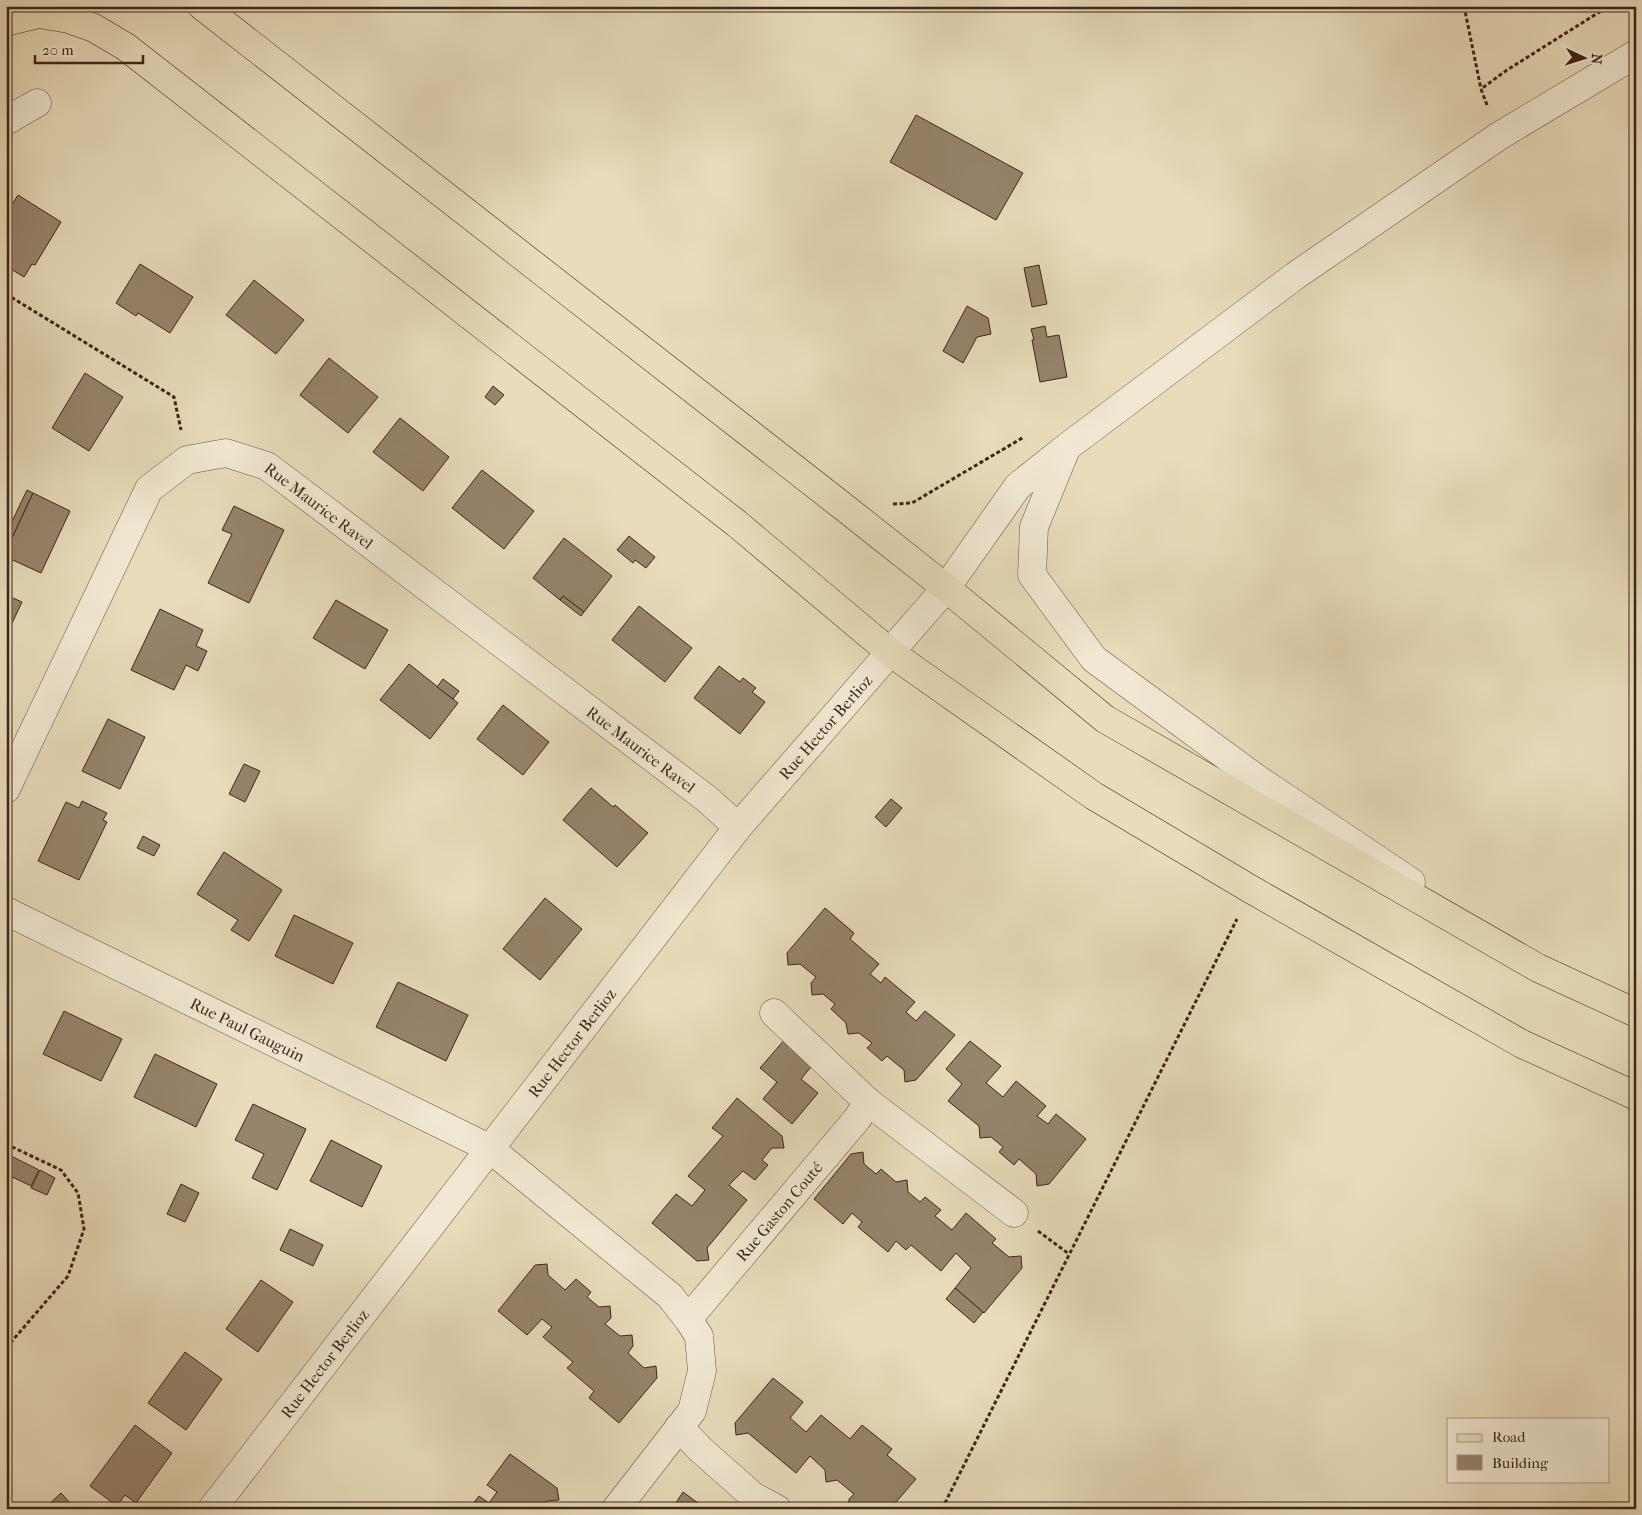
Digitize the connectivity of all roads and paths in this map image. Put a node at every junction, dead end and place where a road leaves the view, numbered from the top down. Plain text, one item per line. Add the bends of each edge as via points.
1 (202, 6) edge
2 (1464, 6) edge
3 (1609, 6) edge
4 (47, 10) edge
5 (6, 22) edge
6 (1636, 54) edge
7 (1481, 89) junction
8 (37, 103) dead end
9 (6, 121) edge
10 (1499, 136) junction
11 (6, 294) edge
12 (1067, 447) junction
13 (187, 460) junction
14 (946, 588) junction
15 (891, 653) junction
16 (6, 789) edge
17 (738, 827) junction
18 (1252, 890) junction
19 (6, 911) edge
20 (1538, 968) junction
21 (774, 1013) dead end
22 (1636, 1013) edge
23 (1636, 1096) edge
24 (868, 1102) junction
25 (6, 1144) edge
26 (489, 1148) junction
27 (1014, 1213) dead end
28 (688, 1319) junction
29 (6, 1348) edge
30 (679, 1428) junction
31 (212, 1509) edge
32 (616, 1509) edge
33 (777, 1509) edge
34 (942, 1509) edge

1 - 14 main road
2 - 7 path
3 - 7 path
4 - 5 main road
4 - 15 main road via 94,28 126,47 736,523
6 - 10 street, Rue Hector Berlioz
7 - 10 path
8 - 9 street
10 - 12 street, Rue Hector Berlioz via 1295,276
11 - 13 path via 174,397
12 - 14 street, Rue Hector Berlioz via 1018,486
12 - 20 street via 1034,527 1032,575 1094,659 1256,778
13 - 16 street, Rue Maurice Ravel via 149,489
13 - 17 street, Rue Maurice Ravel via 226,453 267,466 707,799
14 - 15 street, Rue Hector Berlioz
14 - 20 main road via 1106,720
15 - 17 street, Rue Hector Berlioz
15 - 18 main road via 1094,796
17 - 26 street, Rue Hector Berlioz
18 - 23 main road via 1522,1044
18 - 34 path
19 - 26 street, Rue Paul Gauguin
20 - 22 main road
21 - 24 street
24 - 27 street
24 - 28 street, Rue Gaston Couté via 858,1119
25 - 29 path via 61,1170 78,1193 84,1229 68,1276
26 - 28 street via 670,1296
26 - 31 street, Rue Hector Berlioz
28 - 30 street via 699,1336 702,1371 692,1411
30 - 32 street
30 - 33 street via 753,1496

